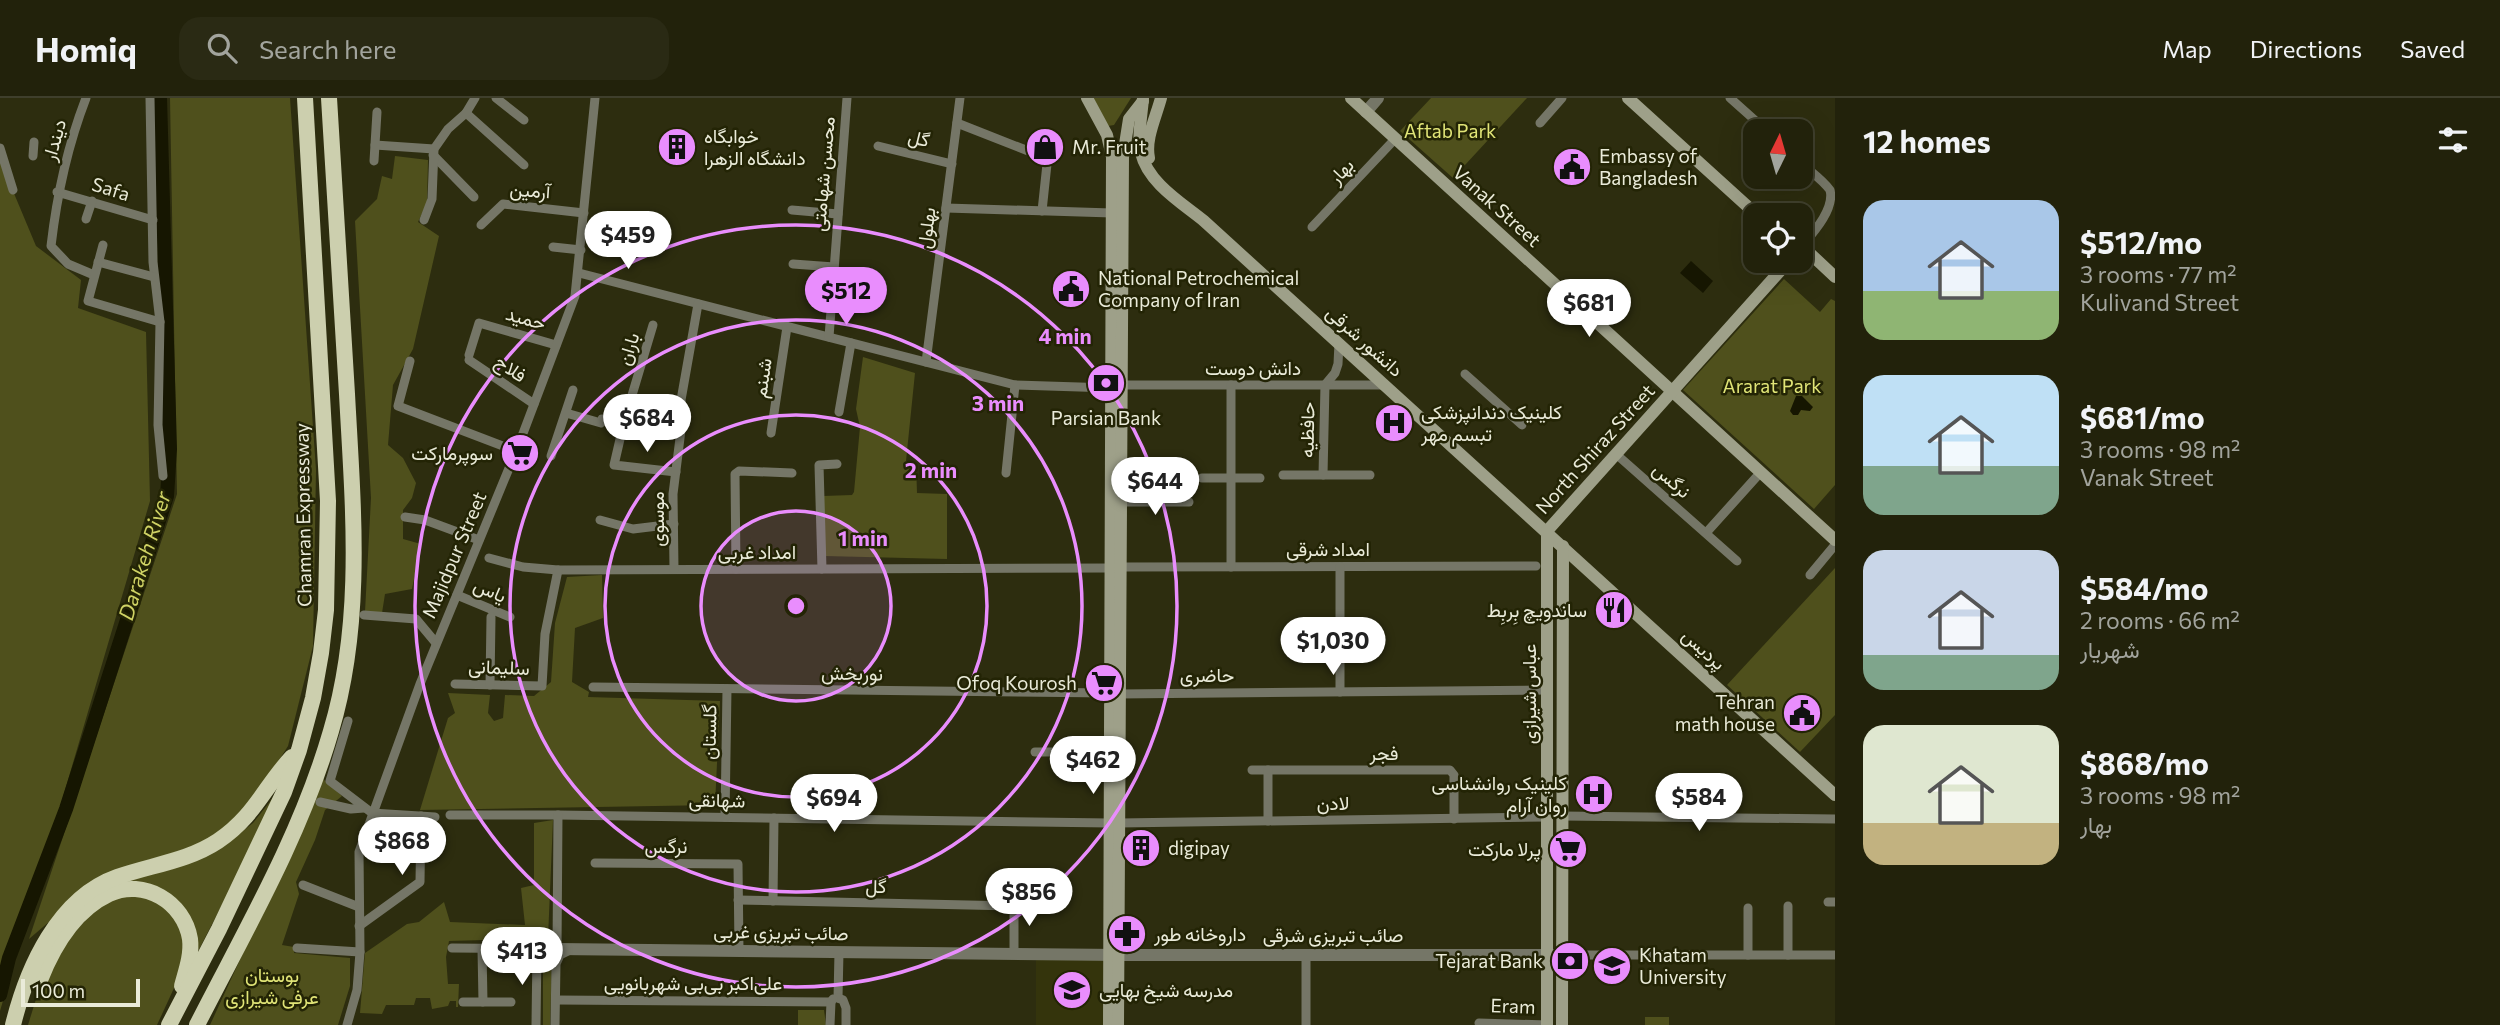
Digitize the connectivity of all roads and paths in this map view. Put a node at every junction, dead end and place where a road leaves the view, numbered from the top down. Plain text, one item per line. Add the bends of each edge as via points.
1 (86, 98) edge
2 (150, 98) edge
3 (305, 98) edge
4 (329, 98) edge
5 (475, 98) edge
6 (496, 98) edge
7 (595, 98) edge
8 (847, 98) edge
9 (960, 98) edge
10 (1161, 98) edge
11 (1351, 98) edge
12 (1378, 98) edge
13 (1562, 98) edge
14 (1628, 98) edge
15 (1639, 98) edge
16 (1730, 98) edge
17 (1143, 99) edge
18 (1086, 101) edge
19 (377, 112) dead end
20 (1366, 112) junction
21 (466, 113) junction
22 (1754, 119) edge
23 (524, 120) dead end
24 (957, 123) junction
25 (1540, 123) dead end
26 (1395, 138) junction
27 (34, 142) dead end
28 (375, 145) junction
29 (878, 146) dead end
30 (0, 148) edge
31 (433, 152) junction
32 (33, 156) dead end
33 (374, 161) dead end
34 (952, 164) junction
35 (524, 165) dead end
36 (1813, 174) edge
37 (13, 190) dead end
38 (57, 192) junction
39 (474, 197) dead end
40 (92, 201) junction
41 (1744, 203) edge
42 (1755, 203) edge
43 (946, 208) junction
44 (792, 211) dead end
45 (1042, 211) junction
46 (584, 213) junction
47 (1112, 213) junction
48 (838, 214) junction
49 (86, 219) dead end
50 (153, 220) junction
51 (424, 220) dead end
52 (1204, 221) junction
53 (481, 225) dead end
54 (1312, 227) dead end
55 (1813, 235) edge
56 (103, 244) dead end
57 (553, 247) dead end
58 (581, 250) junction
59 (1813, 259) edge
60 (98, 262) junction
61 (1813, 262) edge
62 (793, 264) dead end
63 (834, 267) junction
64 (1778, 273) edge
65 (579, 274) junction
66 (94, 275) junction
67 (154, 277) junction
68 (1835, 277) edge
69 (1835, 285) edge
70 (698, 304) junction
71 (160, 322) junction
72 (653, 325) dead end
73 (787, 327) junction
74 (829, 337) junction
75 (852, 343) junction
76 (1339, 343) junction
77 (556, 345) junction
78 (469, 358) joint
79 (410, 362) dead end
80 (926, 362) junction
81 (1465, 374) dead end
82 (1015, 385) junction
83 (1231, 385) junction
84 (1325, 385) junction
85 (1385, 385) junction
86 (1116, 387) junction
87 (573, 390) dead end
88 (1672, 392) junction
89 (534, 404) junction
90 (839, 412) dead end
91 (566, 413) junction
92 (624, 422) junction
93 (1522, 425) dead end
94 (771, 433) dead end
95 (1116, 442) junction
96 (516, 451) junction
97 (1616, 454) junction
98 (551, 456) dead end
99 (837, 464) dead end
100 (676, 472) junction
101 (792, 473) dead end
102 (1006, 473) dead end
103 (1760, 473) junction
104 (1283, 475) dead end
105 (1323, 475) junction
106 (1370, 475) dead end
107 (163, 476) dead end
108 (1202, 478) dead end
109 (1231, 478) junction
110 (1260, 478) dead end
111 (1120, 502) junction
112 (1189, 502) dead end
113 (405, 517) dead end
114 (600, 520) dead end
115 (674, 524) junction
116 (1547, 531) junction
117 (1706, 533) junction
118 (479, 540) junction
119 (1835, 540) edge
120 (1563, 545) junction
121 (1835, 545) edge
122 (489, 558) dead end
123 (1737, 561) dead end
124 (1536, 566) dead end
125 (1231, 567) junction
126 (1340, 567) junction
127 (1115, 568) junction
128 (674, 569) junction
129 (736, 569) junction
130 (822, 569) junction
131 (1588, 569) junction
132 (558, 570) junction
133 (1563, 575) junction
134 (1810, 575) dead end
135 (457, 595) junction
136 (364, 615) dead end
137 (491, 617) dead end
138 (510, 617) dead end
139 (436, 643) junction
140 (455, 684) dead end
141 (490, 685) junction
142 (593, 687) dead end
143 (727, 689) junction
144 (1548, 690) junction
145 (1340, 692) junction
146 (1115, 694) junction
147 (348, 721) dead end
148 (299, 750) junction
149 (1035, 752) dead end
150 (1110, 752) junction
151 (1252, 770) dead end
152 (1268, 770) junction
153 (1835, 795) edge
154 (320, 802) dead end
155 (363, 808) junction
156 (372, 813) junction
157 (558, 815) junction
158 (421, 816) junction
159 (450, 816) dead end
160 (435, 817) dead end
161 (725, 817) junction
162 (1548, 817) junction
163 (1562, 817) junction
164 (774, 818) junction
165 (1454, 818) junction
166 (1835, 819) edge
167 (1268, 821) junction
168 (1114, 823) junction
169 (595, 863) dead end
170 (303, 885) dead end
171 (738, 900) junction
172 (773, 901) junction
173 (1788, 906) dead end
174 (359, 907) junction
175 (1748, 908) dead end
176 (359, 926) junction
177 (298, 948) dead end
178 (452, 948) dead end
179 (482, 949) junction
180 (537, 949) junction
181 (564, 949) junction
182 (739, 951) junction
183 (360, 952) junction
184 (839, 952) junction
185 (1014, 953) junction
186 (1114, 954) junction
187 (1306, 955) junction
188 (1547, 955) junction
189 (1562, 955) junction
190 (1748, 955) junction
191 (1788, 955) junction
192 (1835, 956) edge
193 (556, 1000) junction
194 (834, 1000) junction
195 (463, 1002) dead end
196 (483, 1002) junction
197 (511, 1002) dead end
198 (173, 1018) edge
199 (1479, 1023) dead end
200 (13, 1025) edge
201 (23, 1025) edge
202 (197, 1025) edge
203 (347, 1025) edge
204 (536, 1025) edge
205 (555, 1025) edge
206 (830, 1025) edge
207 (846, 1025) edge
208 (1109, 1025) edge
209 (1118, 1025) edge
210 (1306, 1025) edge
211 (1547, 1025) edge
212 (1562, 1025) edge

1 - 38 street, دیندار
2 - 50 street
3 - 148 highway, Chamran Expressway via 328,547 321,653
4 - 202 highway via 353,504 355,580 347,652 332,730 312,791
5 - 21 street
6 - 23 street
7 - 46 street, Majidpur Street
8 - 48 street, محسن شهامتی
9 - 24 street, بهلول
10 - 52 main road via 1149,136 1150,163
11 - 20 main road, Vanak Street
12 - 20 street
13 - 25 street
14 - 41 main road
15 - 42 main road
16 - 22 street
17 - 52 main road, دانشور شرقی via 1141,154 1148,169 1161,186
17 - 86 main road via 1129,120 1123,157
18 - 47 main road via 1111,149
19 - 28 street
20 - 26 main road, Vanak Street
21 - 31 street via 448,128
21 - 35 street
24 - 34 street, بهلول
24 - 45 street via 1045,160
26 - 54 street, بهار
26 - 88 main road, Vanak Street
27 - 32 street
28 - 31 street
28 - 33 street
29 - 34 street, گل
30 - 37 street
31 - 39 street
31 - 51 street via 432,199
34 - 43 street, بهلول
36 - 55 street via 1833,197 1830,214
38 - 40 street, Safa
38 - 66 street, دیندار via 51,246 68,264
40 - 49 street
40 - 50 street, Safa
43 - 45 street
43 - 80 street, بهلول
44 - 48 street
45 - 47 street
46 - 53 street, آرمین via 503,204
46 - 58 street, Majidpur Street
47 - 86 main road
48 - 63 street, محسن شهامتی
50 - 67 street
52 - 76 main road, دانشور شرقی
56 - 60 street
57 - 58 street
58 - 65 street, Majidpur Street
59 - 68 main road
60 - 66 street
60 - 67 street
61 - 69 main road
62 - 63 street
63 - 74 street, محسن شهامتی
64 - 88 main road, North Shiraz Street
65 - 70 street, دانش دوست
65 - 77 street, Majidpur Street
66 - 71 street via 88,302
67 - 71 street
70 - 73 street, دانش دوست
70 - 100 street, موسوی via 681,400
71 - 107 street via 158,425
72 - 92 street, باران
73 - 74 street, دانش دوست
73 - 94 street, شبنم
74 - 75 street, دانش دوست
75 - 80 street, دانش دوست
75 - 90 street
76 - 84 street via 1335,373
76 - 85 main road, دانشور شرقی
77 - 78 street, حمید via 479,323
77 - 89 street, Majidpur Street
78 - 89 street, فلاح
79 - 96 street via 398,406
80 - 82 street, دانش دوست
81 - 93 street
82 - 86 street, دانش دوست
82 - 102 street
83 - 84 street, دانش دوست
83 - 86 street, دانش دوست
83 - 109 street
84 - 85 street, دانش دوست
84 - 105 street, حافظیه
85 - 116 main road, دانشور شرقی
86 - 95 main road
87 - 91 street
88 - 97 main road, North Shiraz Street
88 - 103 main road, Vanak Street
89 - 96 street, Majidpur Street
91 - 92 street via 601,423 602,419
91 - 98 street
92 - 100 street, باران via 614,465
95 - 111 main road
95 - 127 main road
96 - 118 street, Majidpur Street
97 - 116 main road, North Shiraz Street
97 - 117 street, نرگس
99 - 130 street via 819,465
100 - 115 street, موسوی
101 - 129 street via 735,474
103 - 117 street
103 - 119 main road, Vanak Street
104 - 105 street, حافظیه
105 - 106 street, حافظیه
108 - 109 street
109 - 110 street
109 - 125 street
111 - 112 street
111 - 127 main road
113 - 118 street
114 - 115 street via 633,529
115 - 128 street, موسوی
116 - 120 main road, پردیس
116 - 144 main road, عباس شیرازی
117 - 123 street, نرگس
118 - 135 street, Majidpur Street
120 - 131 main road, پردیس
120 - 133 main road, عباس شیرازی
121 - 134 street
122 - 132 street, امداد غربی
124 - 126 street, امداد شرقی
125 - 126 street, امداد شرقی
125 - 127 street, امداد شرقی
126 - 145 street
127 - 130 street, امداد غربی
127 - 146 main road
128 - 129 street, امداد غربی
128 - 132 street, امداد غربی
129 - 130 street, امداد غربی
131 - 133 main road via 1575,565
131 - 153 main road, پردیس
132 - 141 street, سلیمانی via 545,634 542,686
133 - 163 main road, عباس شیرازی
135 - 138 street, یاس
135 - 139 street, Majidpur Street
136 - 139 street via 416,619
137 - 141 street
139 - 156 street, Majidpur Street
140 - 141 street, سلیمانی
142 - 143 street, نوربخش
143 - 146 street, نوربخش
143 - 161 street, گلستان
144 - 145 street, حاضری
144 - 162 main road, عباس شیرازی
145 - 146 street, حاضری
146 - 150 main road
146 - 168 main road
147 - 155 street via 330,781
148 - 198 highway, Chamran Expressway via 284,792
148 - 200 highway via 250,815 216,842 115,878 82,897 40,952
149 - 150 street
150 - 168 main road
151 - 152 street, فجر
152 - 165 street, فجر via 1450,770 1454,775
152 - 167 street
154 - 155 street
155 - 156 street
156 - 158 street
156 - 174 street, Majidpur Street via 358,857
157 - 159 street, شهانقی
157 - 161 street, شهانقی
157 - 181 street
158 - 160 street
158 - 176 street via 420,882
161 - 164 street, شهانقی
162 - 165 street, لادن
162 - 188 main road, عباس شیرازی
163 - 166 street
163 - 189 main road, عباس شیرازی
164 - 168 street, شهانقی
164 - 172 street
165 - 167 street, لادن
167 - 168 street, لادن
168 - 186 main road
169 - 171 street, نرگس via 738,864
170 - 174 street
171 - 172 street, گل
171 - 182 street
172 - 185 street, گل via 1014,906
173 - 191 street
174 - 176 street, Majidpur Street
175 - 190 street
176 - 183 street, Majidpur Street
177 - 183 street
178 - 179 street, صائب تبریزی غربی
179 - 180 street, صائب تبریزی غربی
179 - 196 street
180 - 181 street, صائب تبریزی غربی
180 - 204 street
181 - 182 street, صائب تبریزی غربی
181 - 193 street via 557,959
182 - 184 street, صائب تبریزی غربی
183 - 203 street, Majidpur Street via 357,990
184 - 185 street, صائب تبریزی غربی
184 - 194 street
185 - 186 street, صائب تبریزی غربی
186 - 187 street, صائب تبریزی شرقی
186 - 208 main road
186 - 209 main road
187 - 188 street, صائب تبریزی شرقی
187 - 210 street
188 - 189 street
188 - 211 main road, عباس شیرازی
189 - 190 street
189 - 212 main road, عباس شیرازی
190 - 191 street
191 - 192 street
193 - 194 street, علی‌اکبر بی‌بی شهربانویی
193 - 205 street
194 - 206 street
194 - 207 street via 845,1003
195 - 196 street
196 - 197 street
198 - 201 highway via 190,957 189,938 177,909 156,894 134,889 120,890 94,903 77,918 40,978
199 - 211 street, Eram

